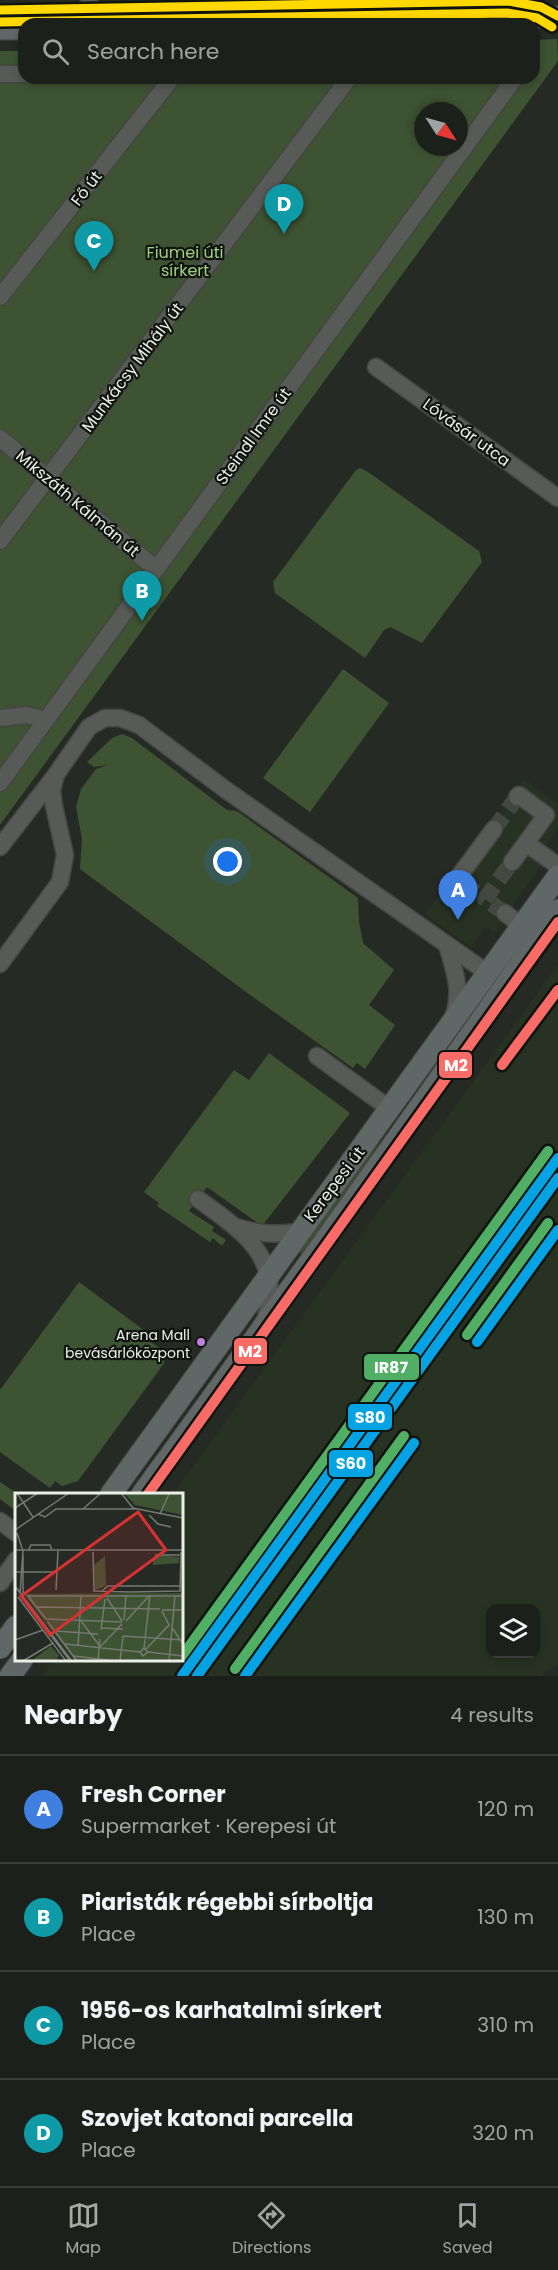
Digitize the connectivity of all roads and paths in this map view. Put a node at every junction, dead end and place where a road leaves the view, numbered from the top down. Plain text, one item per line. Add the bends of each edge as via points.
1 (89, 0) edge
2 (364, 0) edge
3 (89, 18) edge
4 (359, 18) edge
5 (18, 28) edge
6 (0, 29) edge
7 (0, 74) edge
8 (18, 74) edge
9 (167, 84) edge
10 (344, 84) edge
11 (512, 84) edge
12 (0, 297) edge
13 (376, 367) dead end
14 (0, 438) edge
15 (48, 477) junction
16 (556, 491) edge
17 (0, 541) edge
18 (156, 568) junction
19 (0, 718) edge
20 (46, 720) junction
21 (55, 776) junction
22 (0, 783) edge
23 (518, 796) dead end
24 (494, 829) tunnel mouth
25 (526, 843) junction
26 (0, 847) edge
27 (512, 862) tunnel mouth
28 (558, 866) edge
29 (558, 876) edge
30 (463, 883) dead end
31 (558, 910) edge
32 (505, 913) tunnel mouth
33 (522, 926) junction
34 (447, 945) junction
35 (0, 964) edge
36 (489, 974) junction
37 (448, 1028) junction
38 (317, 1056) dead end
39 (390, 1109) junction
40 (198, 1199) dead end
41 (235, 1227) junction
42 (298, 1232) junction
43 (268, 1274) junction
44 (265, 1326) junction
45 (112, 1493) edge
46 (143, 1493) edge
47 (0, 1521) edge
48 (15, 1532) edge
49 (15, 1561) edge
50 (0, 1583) edge
51 (15, 1627) edge
52 (0, 1648) edge
53 (21, 1661) edge
54 (10, 1676) edge

1 - 3 street
2 - 4 street
5 - 6 main road
7 - 8 street
9 - 12 street, Fő út
10 - 15 street, Munkácsy Mihály út
11 - 18 street, Steindl Imre út
13 - 16 street, Lóvásár utca
14 - 15 street, Mikszáth Kálmán út
15 - 17 street, Munkácsy Mihály út
15 - 18 street, Mikszáth Kálmán út
18 - 20 street, Steindl Imre út
19 - 20 street via 16,714
20 - 22 street, Steindl Imre út
21 - 26 street
21 - 34 street via 89,727 105,718 120,718 139,725
21 - 35 street via 52,791 65,855 60,882
23 - 25 street via 546,814
24 - 30 street via 457,879
25 - 27 street
25 - 28 street
29 - 33 main road, Kerepesi út
31 - 44 main road, Kerepesi út
32 - 33 street
33 - 36 main road, Kerepesi út
34 - 36 street
34 - 37 street via 458,994
36 - 37 main road, Kerepesi út
37 - 39 main road, Kerepesi út
38 - 39 street
39 - 42 main road, Kerepesi út
40 - 41 street
41 - 42 street via 258,1234
41 - 43 street via 260,1255
42 - 43 main road, Kerepesi út
43 - 44 street via 270,1295
43 - 45 main road, Kerepesi út
44 - 46 main road, Kerepesi út
47 - 48 street
49 - 50 street
51 - 52 main road
53 - 54 main road

